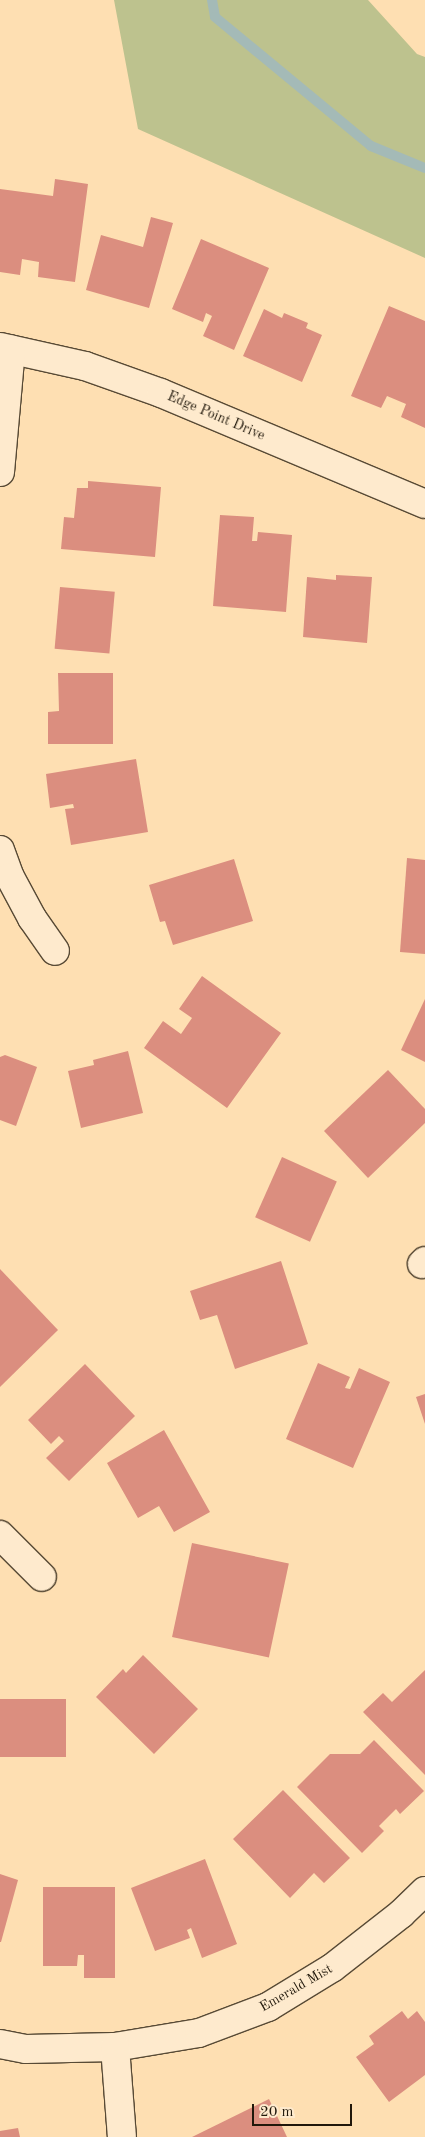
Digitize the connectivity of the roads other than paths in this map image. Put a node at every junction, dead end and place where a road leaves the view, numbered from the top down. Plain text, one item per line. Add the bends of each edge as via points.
1 (5, 348) edge
2 (0, 472) edge
3 (425, 504) edge
4 (0, 850) edge
5 (55, 951) dead end
6 (0, 1535) edge
7 (42, 1577) dead end
8 (425, 1890) edge
9 (0, 2044) edge
10 (115, 2047) junction
11 (122, 2137) edge

1 - 2 street
1 - 3 street, Edge Point Drive via 85,366 161,393
4 - 5 street via 32,918
6 - 7 street
8 - 10 street, Emerald Mist via 401,1914 332,1968 268,2007 200,2033
9 - 10 street via 26,2049
10 - 11 street

